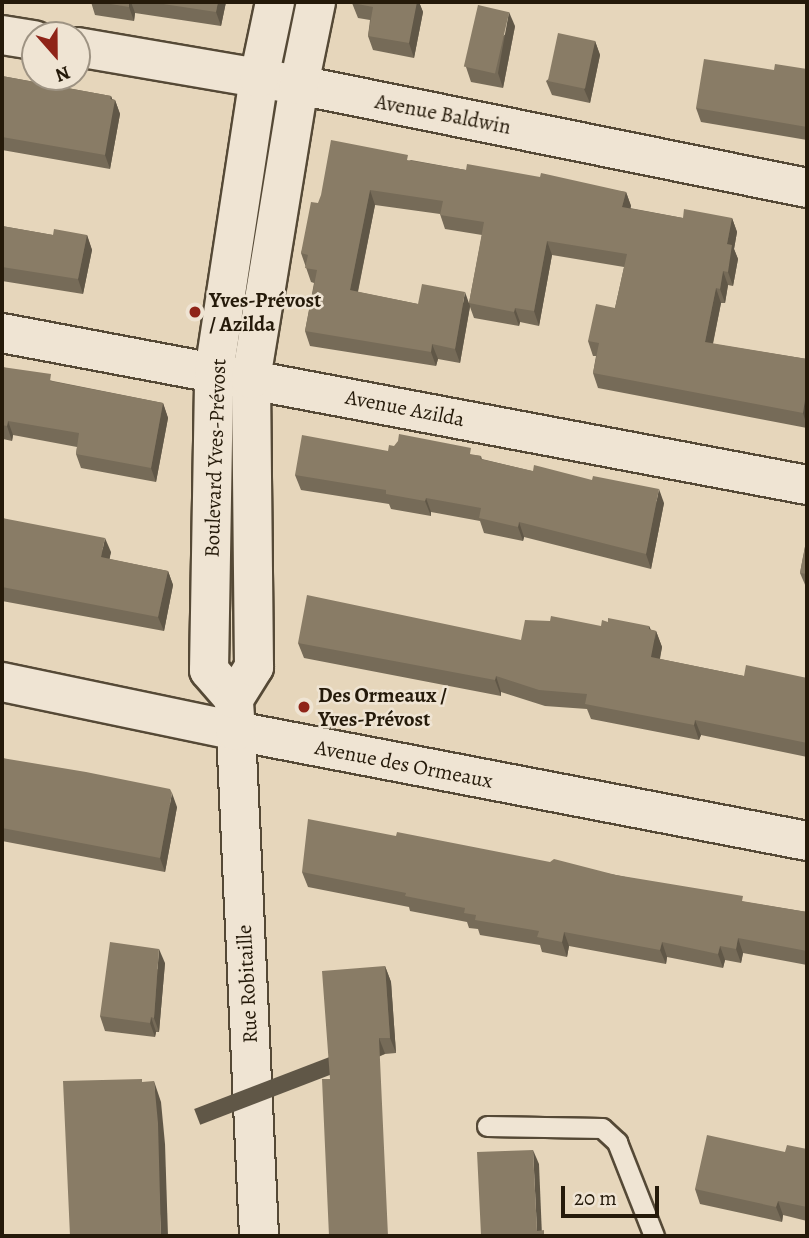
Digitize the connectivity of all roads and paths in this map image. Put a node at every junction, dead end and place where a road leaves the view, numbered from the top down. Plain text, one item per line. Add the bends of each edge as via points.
1 (275, 2) edge
2 (316, 2) edge
3 (2, 35) edge
4 (21, 38) edge
5 (91, 49) edge
6 (259, 78) junction
7 (299, 85) junction
8 (807, 188) edge
9 (2, 333) edge
10 (214, 372) junction
11 (251, 379) junction
12 (807, 485) edge
13 (2, 682) edge
14 (235, 715) junction
15 (807, 841) edge
16 (487, 1126) dead end
17 (259, 1236) edge
18 (654, 1236) edge

1 - 6 street, Boulevard Yves-Prévost
2 - 7 street, Boulevard Yves-Prévost
3 - 4 street
5 - 6 street, Avenue Baldwin
6 - 7 street, Avenue Baldwin
6 - 10 street, Boulevard Yves-Prévost
7 - 8 street, Avenue Baldwin
7 - 11 street, Boulevard Yves-Prévost
9 - 10 street, Avenue Azilda
10 - 11 street, Avenue Azilda
10 - 14 street, Boulevard Yves-Prévost via 209,670
11 - 12 street, Avenue Azilda
11 - 14 street, Boulevard Yves-Prévost via 254,667
13 - 14 street, Avenue des Ormeaux
14 - 15 street, Avenue des Ormeaux
14 - 17 street, Rue Robitaille
16 - 18 lane via 603,1128 617,1142

